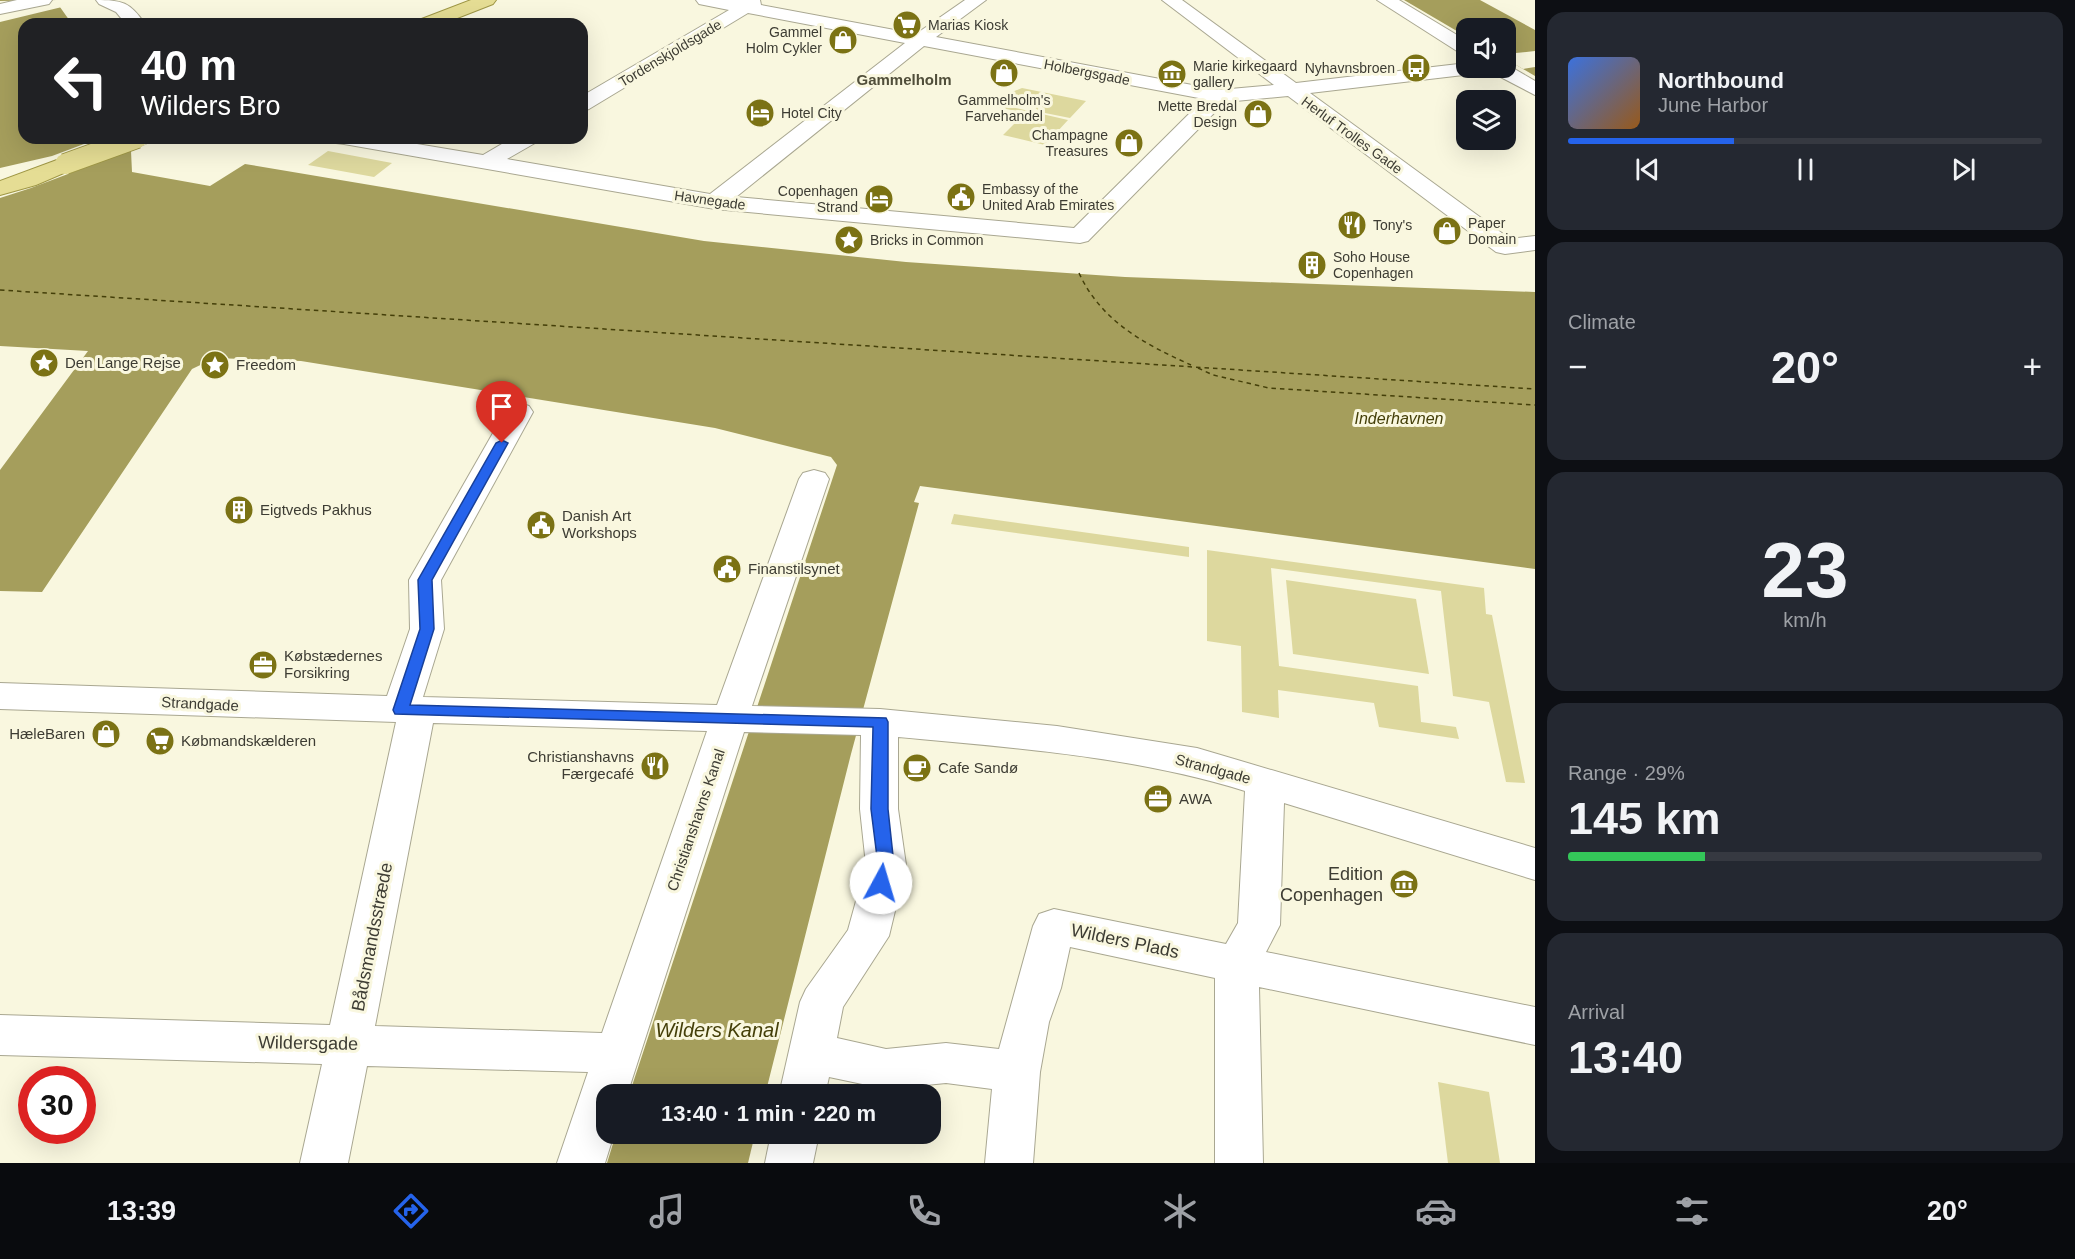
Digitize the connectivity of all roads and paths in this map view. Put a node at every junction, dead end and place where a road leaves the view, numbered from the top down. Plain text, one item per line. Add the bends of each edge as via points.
1 (43, 0) edge
2 (105, 0) edge
3 (487, 0) edge
4 (705, 0) edge
5 (977, 0) edge
6 (1171, 0) edge
7 (1386, 0) edge
8 (751, 4) edge
9 (4, 10) edge
10 (131, 18) edge
11 (441, 18) edge
12 (920, 40) junction
13 (1456, 42) edge
14 (1516, 68) edge
15 (1456, 70) edge
16 (1535, 89) edge
17 (1290, 90) junction
18 (1219, 96) junction
19 (588, 101) edge
20 (120, 144) edge
21 (378, 144) edge
22 (517, 144) edge
23 (486, 163) junction
24 (65, 164) junction
25 (0, 179) edge
26 (0, 188) edge
27 (715, 202) junction
28 (1535, 243) edge
29 (519, 412) dead end
30 (814, 479) dead end
31 (0, 696) edge
32 (409, 710) junction
33 (730, 718) junction
34 (880, 722) junction
35 (1265, 783) junction
36 (1535, 864) edge
37 (1237, 964) junction
38 (1535, 1026) edge
39 (0, 1035) edge
40 (350, 1044) junction
41 (617, 1053) junction
42 (1017, 1072) junction
43 (806, 1074) edge
44 (793, 1144) edge
45 (324, 1163) edge
46 (582, 1163) edge
47 (789, 1163) edge
48 (1009, 1163) edge
49 (1239, 1163) edge

1 - 9 street
2 - 10 street via 122,8
3 - 11 main road
4 - 8 street, Holbergsgade
5 - 12 street
6 - 17 street, Herluf Trolles Gade
7 - 13 street
8 - 12 street, Holbergsgade
8 - 19 street, Tordenskjoldsgade
12 - 18 street, Holbergsgade
12 - 27 street
14 - 16 street
15 - 17 street, Holbergsgade
17 - 18 street, Holbergsgade
17 - 28 street, Herluf Trolles Gade via 1504,247
18 - 27 street, Havnegade via 1080,236
20 - 24 main road, bridge
21 - 23 street, Havnegade
22 - 23 street
23 - 27 street, Havnegade
24 - 25 main road
24 - 26 main road
29 - 32 street via 425,580 427,629
30 - 33 street, Christianshavns Kanal
31 - 32 street, Strandgade
32 - 33 street, Strandgade
32 - 40 street, Bådsmandsstræde
33 - 34 street, Strandgade
33 - 41 street, Christianshavns Kanal
34 - 35 street, Strandgade via 1068,741 1197,762
34 - 43 street via 879,809 886,865 868,936 822,1002
35 - 36 street, Strandgade
35 - 37 street via 1259,926
37 - 38 street, Wilders Plads
37 - 42 street, Wilders Plads via 1054,926
37 - 49 street
39 - 40 street, Wildersgade
40 - 41 street, Wildersgade
40 - 45 street, Bådsmandsstræde
41 - 46 street, Christianshavns Kanal
42 - 43 street via 946,1063
42 - 48 street, Wilders Plads
44 - 47 street

